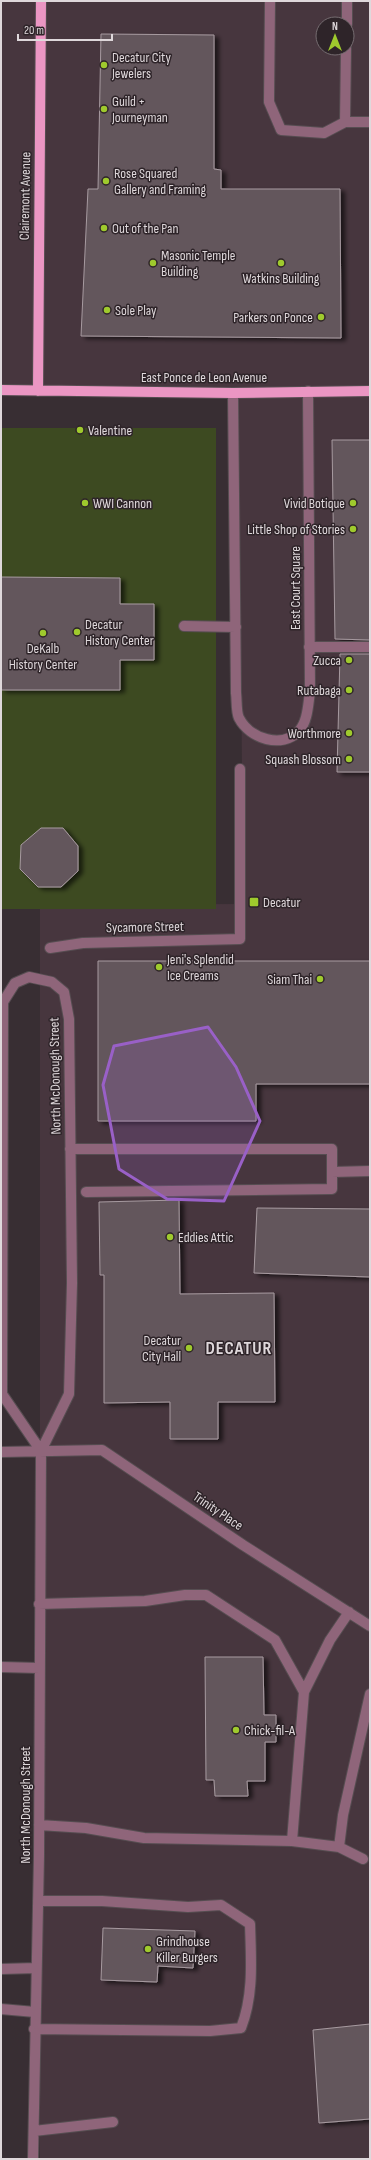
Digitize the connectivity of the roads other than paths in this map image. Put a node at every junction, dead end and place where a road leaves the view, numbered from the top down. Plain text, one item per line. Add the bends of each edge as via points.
1 (41, 1) edge
2 (270, 1) edge
3 (347, 1) edge
4 (347, 16) edge
5 (346, 56) edge
6 (345, 122) junction
7 (370, 122) edge
8 (1, 390) edge
9 (38, 391) junction
10 (308, 391) junction
11 (370, 391) edge
12 (233, 393) junction
13 (184, 626) dead end
14 (236, 627) junction
15 (309, 647) junction
16 (370, 647) edge
17 (240, 769) dead end
18 (50, 948) dead end
19 (70, 1149) junction
20 (370, 1171) edge
21 (332, 1172) junction
22 (86, 1192) dead end
23 (41, 1451) junction
24 (1, 1452) edge
25 (39, 1604) junction
26 (349, 1612) junction
27 (370, 1626) edge
28 (1, 1667) edge
29 (39, 1668) junction
30 (304, 1692) junction
31 (370, 1694) edge
32 (39, 1825) junction
33 (292, 1841) junction
34 (339, 1847) junction
35 (363, 1860) dead end
36 (38, 1901) junction
37 (1, 1968) edge
38 (36, 1968) junction
39 (1, 2009) edge
40 (35, 2012) junction
41 (34, 2029) junction
42 (113, 2122) dead end
43 (34, 2131) junction
44 (33, 2159) edge

1 - 9 main road, Clairemont Avenue
2 - 6 street via 269,102 281,130 324,133
3 - 4 street
5 - 6 street
6 - 7 street
8 - 9 main road, East Ponce de Leon Avenue
9 - 12 main road, East Ponce de Leon Avenue
10 - 11 main road, East Ponce de Leon Avenue
10 - 12 main road, East Ponce de Leon Avenue
10 - 15 street, East Court Square
12 - 14 street
13 - 14 street
14 - 15 street, East Court Square via 236,693 239,718 251,731 274,742 286,740 300,730 306,716 310,692
15 - 16 street
17 - 18 street, Sycamore Street via 240,939 83,943
19 - 21 street via 332,1149
19 - 23 street, North McDonough Street via 72,1283 69,1394
19 - 23 street, North McDonough Street via 69,1019 64,992 52,982 29,977 15,983 3,1002 2,1394
20 - 21 street
21 - 22 street via 332,1189
23 - 24 street, Trinity Place
23 - 25 street, North McDonough Street
23 - 26 street, Trinity Place via 102,1450 243,1545
25 - 29 street, North McDonough Street
25 - 30 street via 145,1601 185,1595 206,1596 276,1640
26 - 27 street, Trinity Place
26 - 30 street via 330,1640
28 - 29 street
29 - 32 street, North McDonough Street
30 - 33 street
31 - 34 street via 343,1815
32 - 33 street via 86,1828 144,1838
32 - 36 street, North McDonough Street
33 - 34 street
34 - 35 street
36 - 38 street, North McDonough Street
36 - 41 street via 102,1901 188,1907 221,1905 250,1924 251,1970 248,2012 241,2028 210,2031
37 - 38 street
38 - 40 street, North McDonough Street
39 - 40 street
40 - 41 street, North McDonough Street
41 - 43 street, North McDonough Street
42 - 43 street
43 - 44 street, North McDonough Street

